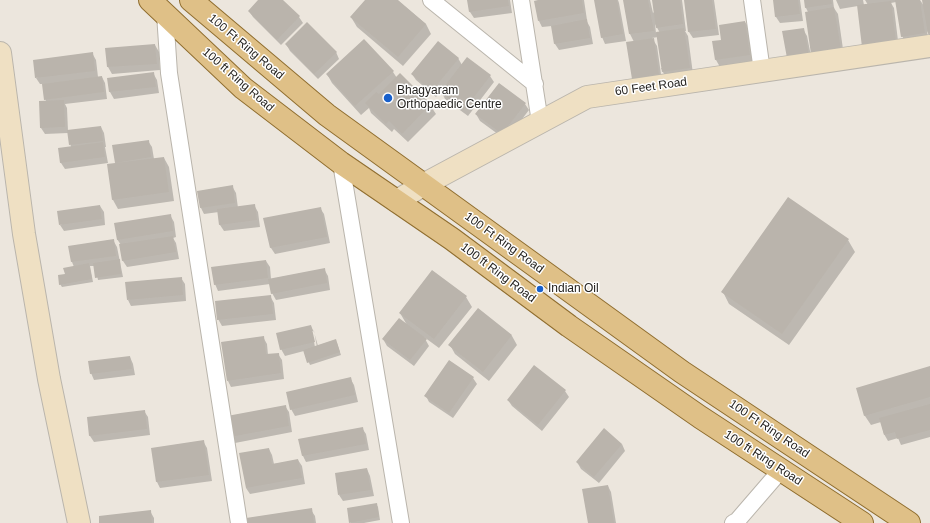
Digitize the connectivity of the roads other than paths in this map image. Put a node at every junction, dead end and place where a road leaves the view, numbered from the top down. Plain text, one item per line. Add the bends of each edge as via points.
1 (191, 0) edge
2 (431, 0) edge
3 (521, 0) edge
4 (752, 0) edge
5 (158, 7) edge
6 (930, 46) edge
7 (0, 53) edge
8 (762, 71) junction
9 (535, 84) junction
10 (540, 122) junction
11 (341, 163) junction
12 (424, 184) junction
13 (397, 201) junction
14 (781, 470) junction
15 (79, 523) edge
16 (239, 523) edge
17 (401, 523) edge
18 (733, 523) edge
19 (862, 523) edge
20 (909, 523) edge

1 - 12 main road, 100 Ft Ring Road via 327,115
2 - 9 street
3 - 9 street
4 - 8 street
5 - 11 main road, 100 ft Ring Road via 243,88
5 - 16 street
6 - 8 street, 60 Feet Road
7 - 15 street via 24,234 49,380
8 - 10 street, 60 Feet Road via 587,96
9 - 10 street
10 - 12 street, 60 Feet Road
11 - 13 main road, 100 ft Ring Road
11 - 17 street
12 - 13 street, 60 Feet Road
12 - 20 main road, 100 Ft Ring Road via 682,372
13 - 14 main road, 100 ft Ring Road via 568,326 700,418
14 - 18 street
14 - 19 main road, 100 ft Ring Road

